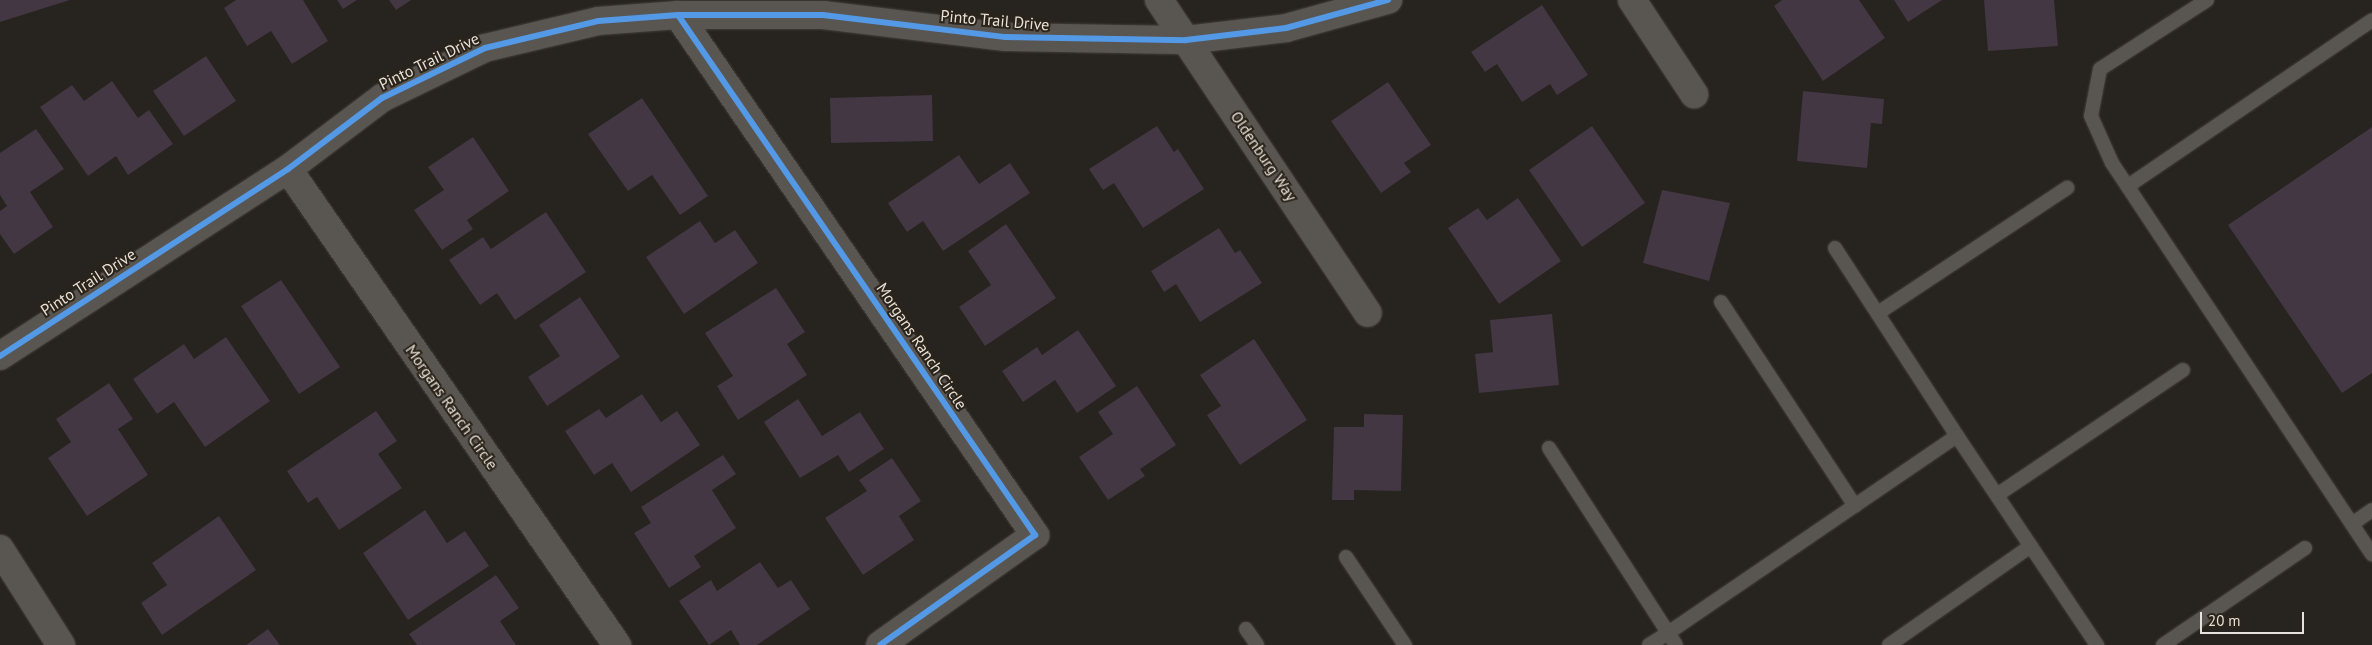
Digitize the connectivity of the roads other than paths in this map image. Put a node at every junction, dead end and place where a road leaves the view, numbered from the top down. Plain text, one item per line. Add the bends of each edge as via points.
1 (1159, 0) edge
2 (1388, 0) edge
3 (1632, 0) edge
4 (2207, 0) edge
5 (678, 15) junction
6 (2372, 20) edge
7 (1186, 40) junction
8 (1694, 94) dead end
9 (288, 168) junction
10 (2128, 186) junction
11 (2068, 188) dead end
12 (1835, 248) dead end
13 (1721, 302) dead end
14 (1368, 313) dead end
15 (1878, 313) junction
16 (0, 356) edge
17 (2183, 370) dead end
18 (1957, 436) junction
19 (1550, 448) dead end
20 (1998, 496) junction
21 (1855, 506) junction
22 (2372, 510) edge
23 (2352, 524) junction
24 (2032, 546) junction
25 (2305, 548) dead end
26 (0, 549) edge
27 (2372, 554) edge
28 (1346, 557) dead end
29 (1246, 629) dead end
30 (1668, 633) junction
31 (61, 645) edge
32 (617, 645) edge
33 (880, 645) edge
34 (1257, 645) edge
35 (1405, 645) edge
36 (1649, 645) edge
37 (1676, 645) edge
38 (1888, 645) edge
39 (2096, 645) edge
40 (2163, 645) edge

1 - 7 street, Oldenburg Way
2 - 7 street, Pinto Trail Drive via 1286,28
3 - 8 street
4 - 10 lane via 2100,69 2092,116
5 - 7 street, Pinto Trail Drive via 823,15 1006,37
5 - 9 street, Pinto Trail Drive via 598,21 485,48 382,98
5 - 33 street, Morgans Ranch Circle via 1035,535
6 - 10 lane
7 - 14 street, Oldenburg Way
9 - 16 street, Pinto Trail Drive
9 - 32 street, Morgans Ranch Circle
10 - 23 lane
11 - 15 lane
12 - 15 lane
13 - 21 lane
15 - 18 lane
17 - 20 lane
18 - 20 lane
18 - 21 lane
19 - 30 lane
20 - 24 lane
21 - 30 lane
22 - 23 lane
23 - 27 lane
24 - 38 lane
24 - 39 lane
25 - 40 lane
26 - 31 street
28 - 35 lane
29 - 34 lane
30 - 36 lane
30 - 37 lane

